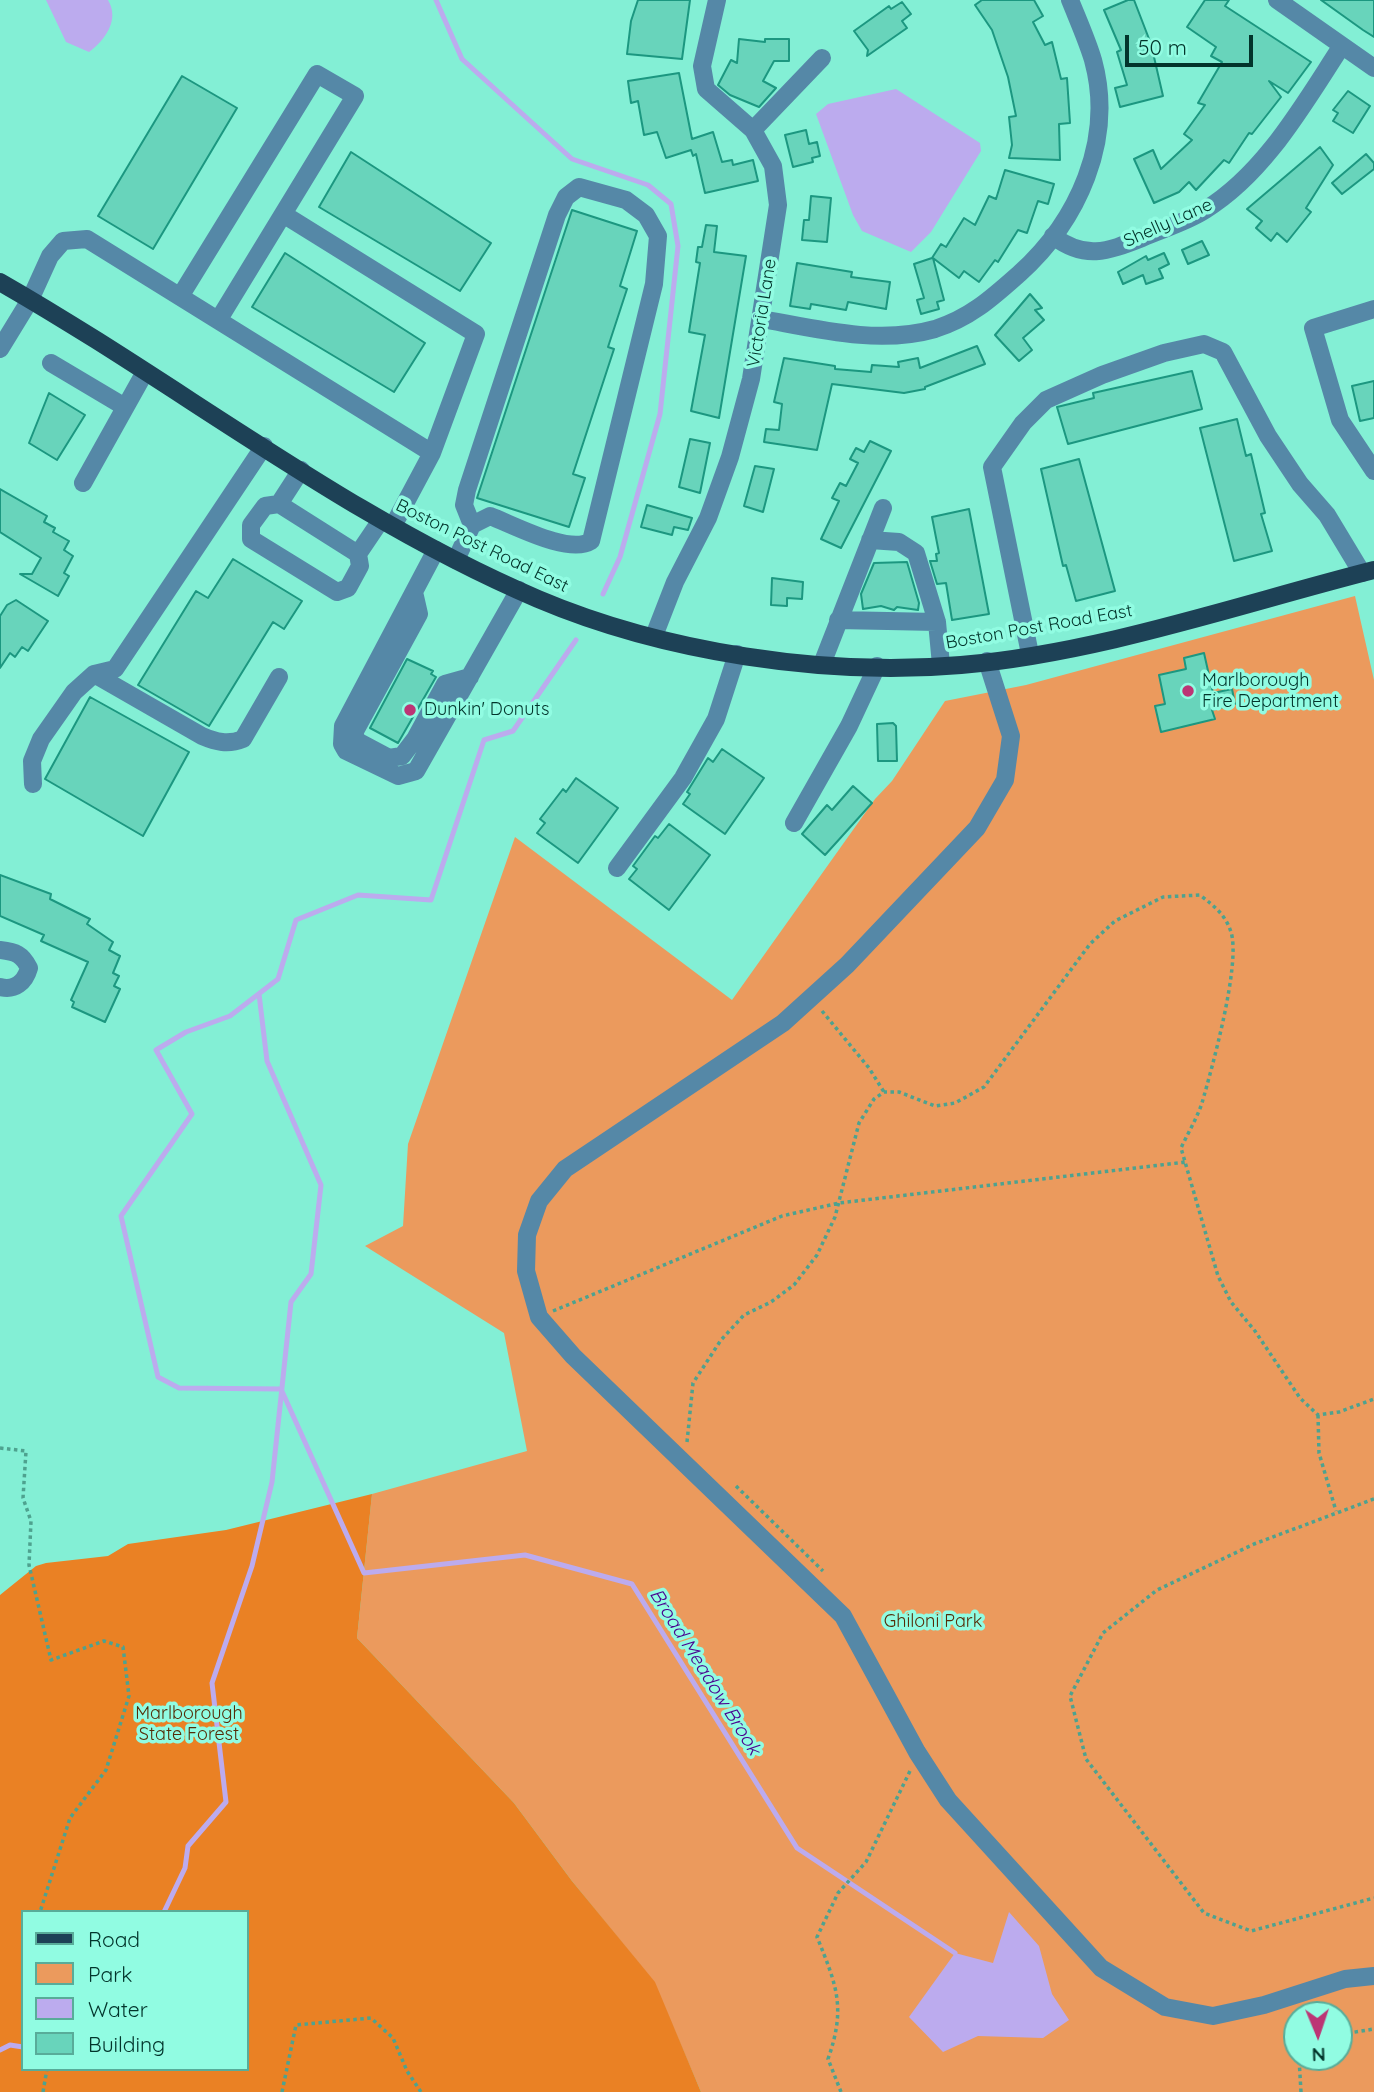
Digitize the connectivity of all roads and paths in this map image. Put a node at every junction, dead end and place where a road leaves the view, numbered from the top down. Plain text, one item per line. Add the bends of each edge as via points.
1 (717, 0) edge
2 (1070, 0) edge
3 (1278, 0) edge
4 (1341, 47) junction
5 (822, 58) dead end
6 (1374, 68) edge
7 (753, 130) junction
8 (283, 214) junction
9 (1053, 236) junction
10 (0, 282) edge
11 (181, 295) junction
12 (30, 300) junction
13 (1374, 309) edge
14 (219, 319) junction
15 (762, 319) junction
16 (0, 349) edge
17 (51, 363) dead end
18 (145, 372) junction
19 (125, 407) junction
20 (264, 446) junction
21 (1368, 452) edge
22 (432, 453) junction
23 (301, 470) junction
24 (1374, 471) edge
25 (83, 483) dead end
26 (279, 504) junction
27 (883, 508) dead end
28 (387, 523) junction
29 (472, 524) junction
30 (870, 540) junction
31 (436, 550) junction
32 (358, 554) junction
33 (456, 560) junction
34 (1368, 571) edge
35 (519, 590) junction
36 (838, 620) junction
37 (937, 622) junction
38 (654, 636) junction
39 (737, 654) junction
40 (1030, 654) junction
41 (987, 661) junction
42 (822, 664) junction
43 (941, 665) junction
44 (877, 666) junction
45 (94, 674) junction
46 (279, 677) dead end
47 (33, 784) dead end
48 (794, 823) dead end
49 (617, 868) dead end
50 (0, 950) edge
51 (0, 986) edge
52 (812, 997) junction
53 (884, 1092) junction
54 (1186, 1163) junction
55 (839, 1203) junction
56 (540, 1317) junction
57 (1374, 1399) edge
58 (1318, 1415) junction
59 (0, 1448) edge
60 (672, 1450) junction
61 (728, 1479) dead end
62 (1374, 1499) edge
63 (1336, 1511) junction
64 (825, 1573) dead end
65 (918, 1752) junction
66 (1374, 1898) edge
67 (41, 1910) edge
68 (1374, 1976) edge
69 (1374, 2029) edge
70 (1353, 2032) edge
71 (47, 2071) edge
72 (1300, 2071) edge
73 (43, 2092) edge
74 (282, 2092) edge
75 (421, 2092) edge
76 (841, 2092) edge
77 (1301, 2092) edge

1 - 7 street, Victoria Lane via 702,66 706,89
2 - 9 street via 1093,61 1098,111 1094,160 1078,202
3 - 4 street
4 - 6 street
4 - 9 street, Shelly Lane via 1261,161 1234,191 1203,212 1089,254 1068,248
5 - 7 street
7 - 15 street, Victoria Lane via 773,166 778,205
8 - 11 street via 355,96 317,74
8 - 14 street
8 - 22 street via 476,334
9 - 15 street via 1036,259 977,312 934,329 896,336 845,334
10 - 12 main road, Boston Post Road East
11 - 12 street via 87,239 63,241 50,256
11 - 14 street
12 - 16 street
12 - 18 main road, Boston Post Road East
13 - 21 street via 1313,328 1340,421
14 - 22 street
15 - 38 street, Victoria Lane via 730,457 708,518
17 - 19 street
18 - 19 street
18 - 20 main road, Boston Post Road East
19 - 25 street
20 - 23 main road, Boston Post Road East
20 - 45 street via 115,669
21 - 24 street
22 - 28 street
23 - 26 street
23 - 28 main road, Boston Post Road East
26 - 32 street
26 - 32 street via 265,506 251,525 251,539 337,592 348,588 360,566
27 - 30 street
28 - 31 main road, Boston Post Road East
28 - 32 street
29 - 29 street via 490,516 564,545 583,546 590,541 654,284 658,236 646,215 626,200 579,187 566,197 557,215 467,490 464,505
29 - 33 street
30 - 36 street
30 - 37 street via 899,542 916,553
31 - 33 main road, Boston Post Road East
31 - 35 street via 343,726 346,751 398,776 416,771
33 - 35 main road, Boston Post Road East
34 - 40 main road, Boston Post Road East via 1143,631
34 - 40 street via 1268,436 1223,352 1204,344 1164,353 1046,400 992,467
35 - 38 main road, Boston Post Road East via 575,613
36 - 37 street
36 - 42 street
37 - 43 street
38 - 39 main road, Boston Post Road East
39 - 42 main road, Boston Post Road East
39 - 49 street via 716,719 690,766
40 - 41 main road, Boston Post Road East
41 - 43 main road, Boston Post Road East
41 - 52 street via 1012,736 1005,780 977,828
42 - 44 main road, Boston Post Road East
43 - 44 main road, Boston Post Road East
44 - 48 street
45 - 46 street via 202,736 234,743 243,740
45 - 47 street via 74,692 40,739 32,761
50 - 51 street via 15,951 29,968 26,979 15,987
52 - 53 path
52 - 56 street via 783,1023 565,1169 539,1201 527,1235 526,1271
53 - 54 path via 935,1107 955,1103 984,1087 1090,944 1107,928 1163,897 1200,895 1222,912 1231,934 1233,957 1201,1105 1181,1148
53 - 55 path via 859,1123
54 - 55 path
54 - 58 path via 1218,1276 1231,1302 1300,1398
55 - 56 path via 782,1216
55 - 60 path via 817,1255 794,1284 744,1315 721,1340 693,1384 688,1441
56 - 60 street via 573,1356
57 - 58 path
58 - 63 path via 1319,1453
59 - 67 path via 26,1451 23,1498 31,1521 29,1565 51,1660 104,1641 123,1647 129,1696 106,1770 70,1818
60 - 65 street via 843,1616
61 - 64 path
62 - 63 path
63 - 66 path via 1157,1590 1103,1633 1070,1696 1086,1759 1204,1913 1251,1931
65 - 68 street via 948,1800 1101,1968 1165,2007 1213,2016 1345,1979
65 - 76 path via 866,1862 841,1890 817,1937 836,1984 838,2030 828,2059
69 - 70 path
71 - 73 path
72 - 77 path
74 - 75 path via 296,2025 371,2018 393,2038

